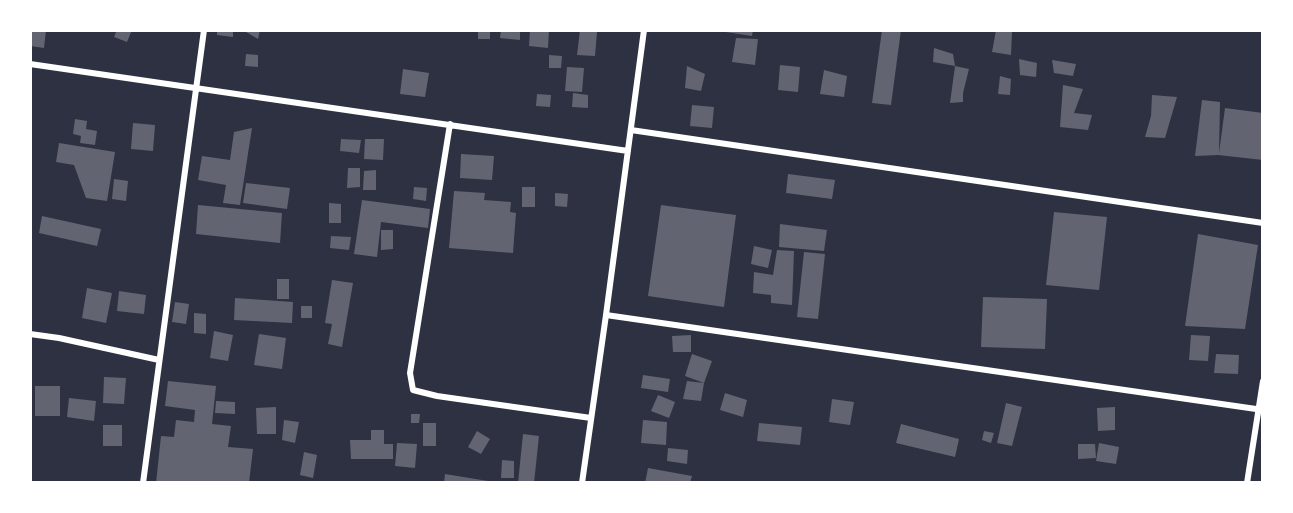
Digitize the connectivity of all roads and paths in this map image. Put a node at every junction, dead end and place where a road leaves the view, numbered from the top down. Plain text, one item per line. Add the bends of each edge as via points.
1 (204, 30) edge
2 (644, 30) edge
3 (30, 64) edge
4 (196, 87) junction
5 (450, 124) junction
6 (630, 130) junction
7 (628, 150) junction
8 (1263, 223) edge
9 (606, 315) junction
10 (30, 334) edge
11 (159, 360) junction
12 (1263, 381) edge
13 (1261, 409) edge
14 (591, 418) junction
15 (143, 483) edge
16 (582, 483) edge
17 (1247, 483) edge

1 - 4 street
2 - 6 street
3 - 4 street
4 - 5 street
4 - 11 street
5 - 7 street
5 - 14 street via 410,373 412,390
6 - 7 street
6 - 8 street
7 - 9 street
9 - 13 street
9 - 14 street
10 - 11 street
11 - 15 street
12 - 13 street
13 - 17 street
14 - 16 street

